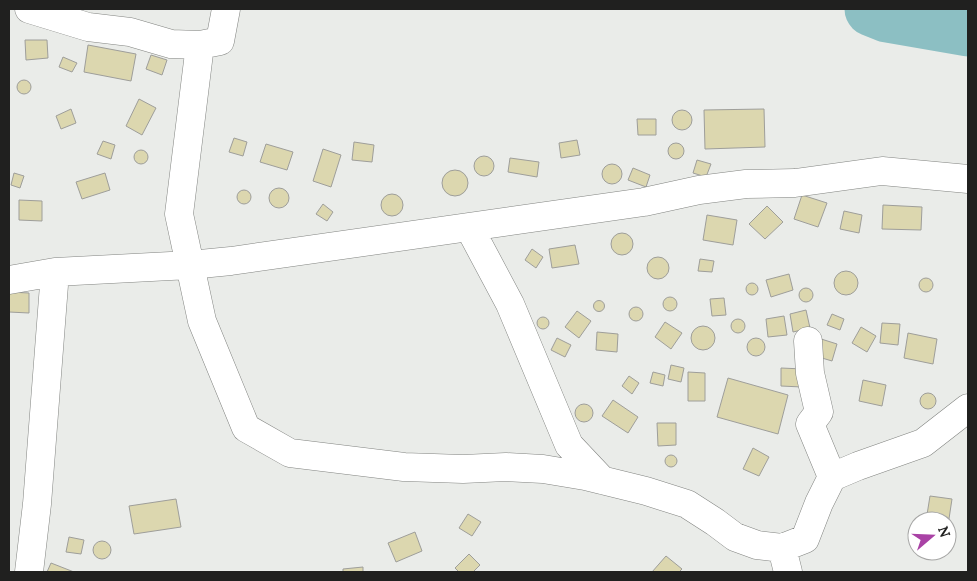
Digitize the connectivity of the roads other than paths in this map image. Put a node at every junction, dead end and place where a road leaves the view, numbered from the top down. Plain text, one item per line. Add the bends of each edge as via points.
1 (29, 9) edge
2 (226, 9) edge
3 (200, 44) junction
4 (968, 179) edge
5 (469, 227) junction
6 (190, 264) junction
7 (56, 272) junction
8 (9, 280) edge
9 (808, 341) dead end
10 (968, 408) edge
11 (832, 477) junction
12 (602, 480) junction
13 (785, 560) edge
14 (29, 572) edge

1 - 3 street via 88,27 130,32 171,44
2 - 3 street via 220,41
3 - 6 street via 179,214
4 - 5 street via 882,171 795,183 746,184
5 - 6 street via 232,261
5 - 12 street via 510,304 568,445
6 - 7 street
6 - 12 street via 202,321 246,428 290,453 404,467 543,469
7 - 8 street
7 - 14 street
9 - 11 street via 810,373 819,412 810,424
10 - 11 street via 923,443
11 - 13 street via 805,539
12 - 13 street via 687,504 735,537

